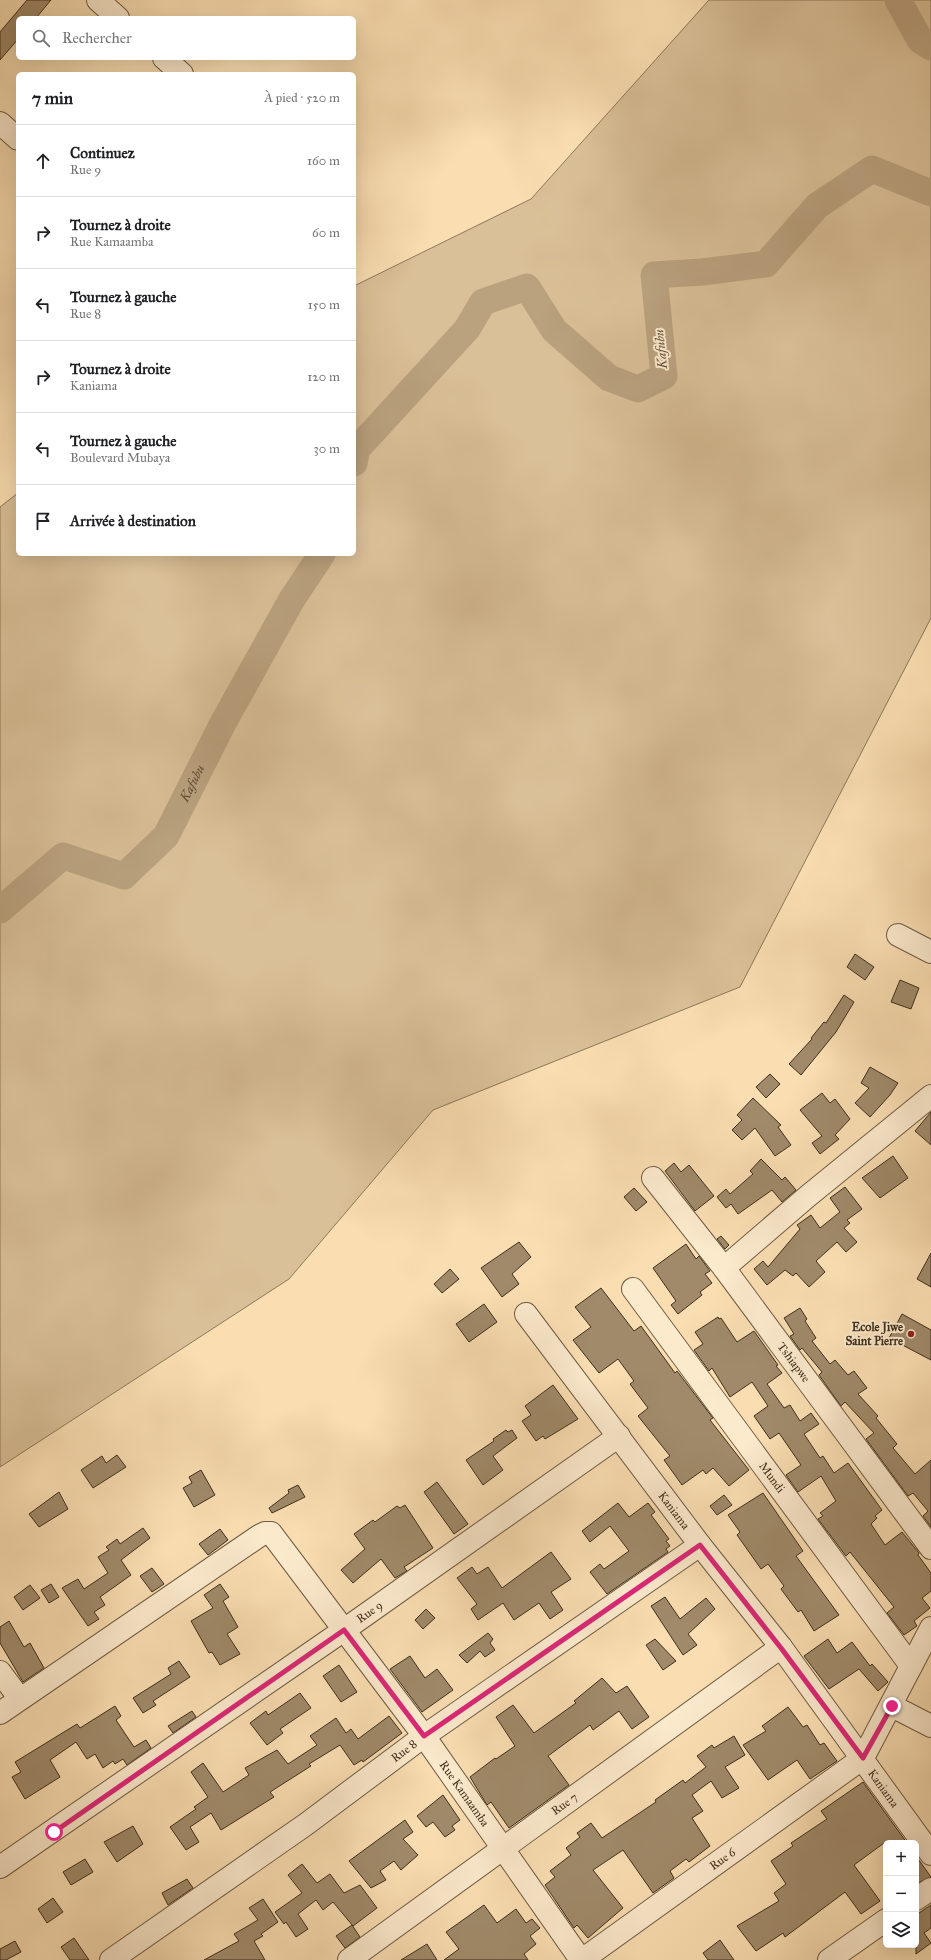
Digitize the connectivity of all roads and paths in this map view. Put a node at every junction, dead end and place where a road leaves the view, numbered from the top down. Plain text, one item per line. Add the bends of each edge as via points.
1 (98, 0) edge
2 (116, 16) edge
3 (166, 60) edge
4 (180, 72) edge
5 (0, 123) edge
6 (16, 137) edge
7 (898, 935) dead end
8 (931, 952) edge
9 (931, 1096) edge
10 (654, 1178) dead end
11 (724, 1268) junction
12 (634, 1290) dead end
13 (526, 1314) dead end
14 (619, 1436) junction
15 (700, 1545) junction
16 (931, 1548) edge
17 (931, 1628) edge
18 (344, 1630) junction
19 (781, 1648) junction
20 (911, 1666) junction
21 (0, 1672) edge
22 (20, 1700) junction
23 (892, 1706) junction
24 (0, 1713) edge
25 (931, 1726) edge
26 (424, 1736) junction
27 (863, 1758) junction
28 (501, 1849) junction
29 (931, 1854) edge
30 (0, 1867) edge
31 (931, 1889) edge
32 (919, 1898) edge
33 (883, 1922) edge
34 (111, 1960) edge
35 (348, 1960) edge
36 (582, 1960) edge
37 (829, 1960) edge

1 - 2 street
3 - 4 street
5 - 6 street
7 - 8 street
9 - 11 street
10 - 11 street, Tshiapwe
11 - 16 street, Tshiapwe
12 - 20 street, Mundi
13 - 14 street, Kaniama
14 - 15 street, Kaniama
14 - 18 street, Rue 9
15 - 19 street, Kaniama
15 - 26 street, Rue 8
17 - 20 street
18 - 22 street, Rue Kamaamba via 272,1534 265,1533
18 - 26 street, Rue Kamaamba
18 - 30 street, Rue 9
19 - 27 street, Kaniama
19 - 28 street, Rue 7
20 - 23 street
21 - 22 street
22 - 24 street, Rue Kamaamba
23 - 25 street
23 - 27 street
26 - 28 street, Rue Kamaamba
26 - 34 street, Rue 8 via 305,1825
27 - 29 street, Kaniama
27 - 36 street, Rue 6
28 - 35 street, Rue 7
28 - 36 street, Rue Kamaamba
31 - 32 street
33 - 37 street

